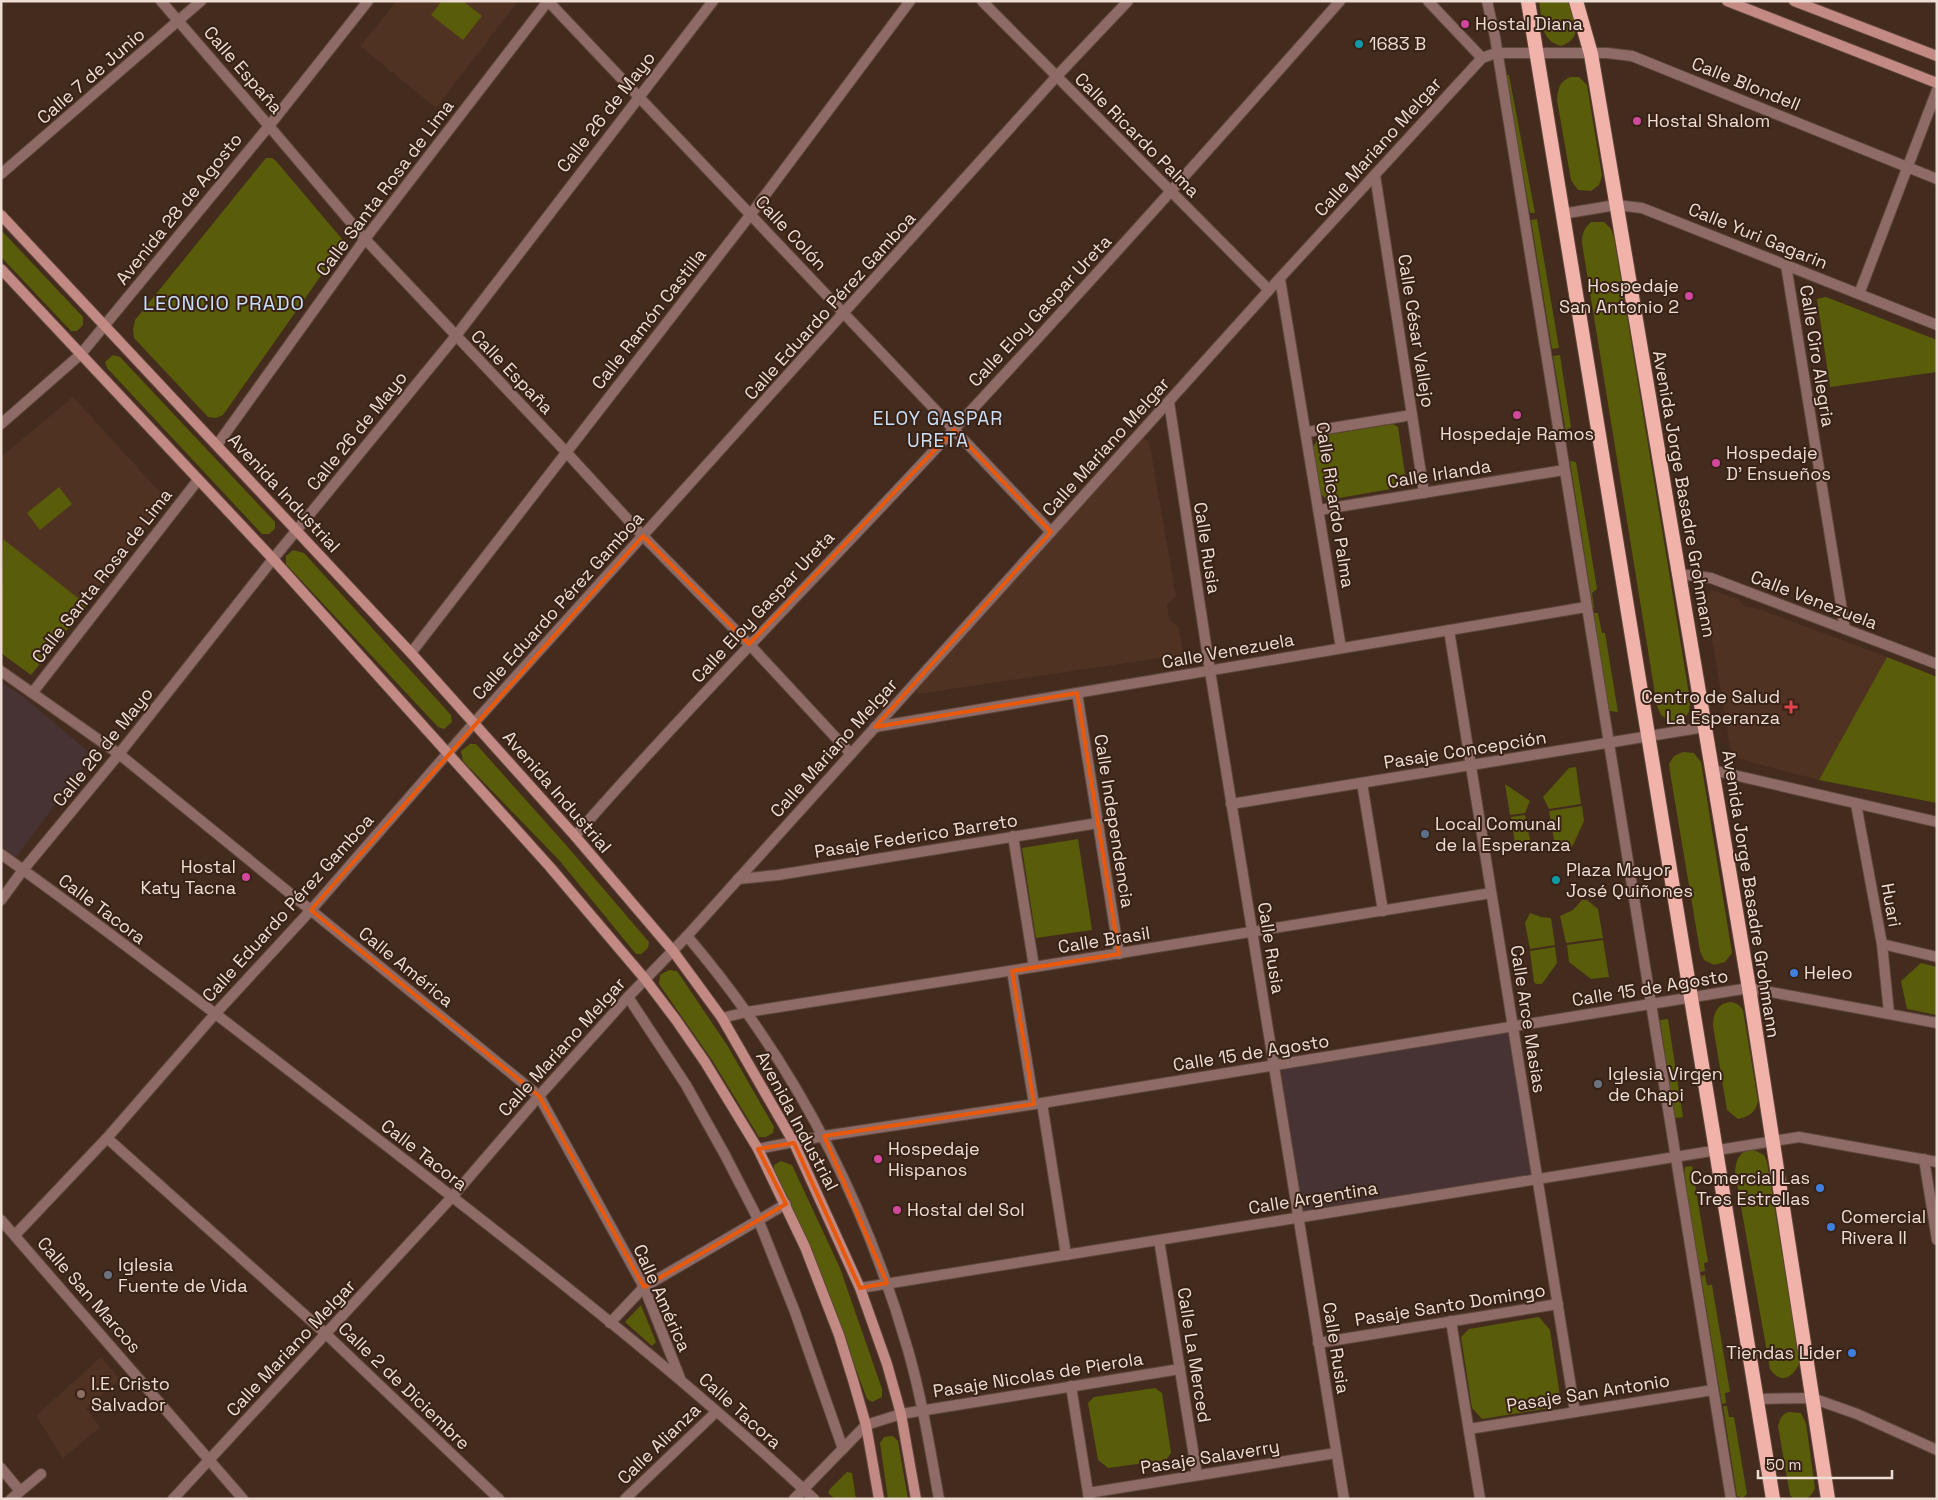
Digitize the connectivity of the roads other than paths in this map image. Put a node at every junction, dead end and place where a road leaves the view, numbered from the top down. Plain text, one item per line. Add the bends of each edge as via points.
1 (161, 1) edge
2 (201, 1) edge
3 (368, 1) edge
4 (548, 1) edge
5 (712, 1) edge
6 (910, 1) edge
7 (982, 1) edge
8 (1128, 1) edge
9 (1340, 1) edge
10 (1428, 1) edge
11 (1487, 1) edge
12 (1528, 1) edge
13 (1576, 1) edge
14 (1727, 1) edge
15 (1794, 1) edge
16 (178, 21) junction
17 (1496, 53) junction
18 (1536, 53) junction
19 (1591, 54) junction
20 (1937, 56) edge
21 (1482, 58) junction
22 (1056, 77) junction
23 (1937, 83) edge
24 (1937, 90) edge
25 (638, 96) junction
26 (269, 126) junction
27 (1907, 167) junction
28 (1, 174) edge
29 (1375, 175) junction
30 (1937, 179) edge
31 (1171, 192) junction
32 (1616, 205) junction
33 (751, 214) junction
34 (1562, 214) junction
35 (1, 215) edge
36 (365, 240) junction
37 (1786, 265) junction
38 (1, 268) edge
39 (1280, 278) junction
40 (1269, 290) junction
41 (1859, 294) junction
42 (845, 314) junction
43 (1937, 325) edge
44 (105, 326) junction
45 (455, 336) junction
46 (81, 354) junction
47 (1168, 402) junction
48 (1412, 415) junction
49 (1, 424) edge
50 (954, 430) junction
51 (1307, 432) junction
52 (217, 445) junction
53 (567, 452) junction
54 (1564, 470) junction
55 (198, 480) junction
56 (1424, 492) junction
57 (1319, 510) junction
58 (297, 531) junction
59 (1051, 532) junction
60 (642, 536) junction
61 (273, 559) junction
62 (1679, 574) junction
63 (1586, 607) junction
64 (1449, 630) junction
65 (1845, 630) junction
66 (749, 644) junction
67 (1341, 648) junction
68 (411, 653) junction
69 (1937, 664) edge
70 (1, 670) edge
71 (1210, 671) junction
72 (33, 692) junction
73 (1077, 693) junction
74 (474, 723) junction
75 (875, 727) junction
76 (1704, 728) junction
77 (1648, 736) junction
78 (1608, 743) junction
79 (119, 754) junction
80 (447, 754) junction
81 (851, 754) junction
82 (1471, 765) junction
83 (1712, 770) junction
84 (1362, 783) junction
85 (1231, 804) junction
86 (1856, 804) junction
87 (1937, 822) edge
88 (1098, 823) junction
89 (575, 836) junction
90 (1013, 836) junction
91 (1, 854) edge
92 (23, 870) junction
93 (738, 879) junction
94 (1491, 893) junction
95 (1, 900) edge
96 (310, 910) junction
97 (1383, 911) junction
98 (1252, 932) junction
99 (687, 936) junction
100 (1882, 944) junction
101 (673, 951) junction
102 (1119, 954) junction
103 (1937, 957) edge
104 (1034, 968) junction
105 (1012, 971) junction
106 (645, 979) junction
107 (1749, 988) junction
108 (628, 997) junction
109 (1691, 998) junction
110 (1651, 1005) junction
111 (747, 1012) junction
112 (1889, 1013) junction
113 (215, 1014) junction
114 (722, 1018) junction
115 (1937, 1023) edge
116 (1513, 1027) junction
117 (1273, 1066) junction
118 (539, 1096) junction
119 (1038, 1104) junction
120 (824, 1136) junction
121 (108, 1138) junction
122 (1771, 1140) junction
123 (794, 1143) junction
124 (758, 1149) junction
125 (1716, 1150) junction
126 (1675, 1156) junction
127 (1924, 1159) junction
128 (1937, 1162) edge
129 (1537, 1178) junction
130 (452, 1197) junction
131 (786, 1204) junction
132 (1298, 1217) junction
133 (758, 1219) junction
134 (1, 1220) edge
135 (15, 1235) junction
136 (1159, 1240) junction
137 (1937, 1240) edge
138 (1066, 1255) junction
139 (887, 1283) junction
140 (644, 1287) junction
141 (860, 1288) junction
142 (1558, 1304) junction
143 (1451, 1321) junction
144 (610, 1323) junction
145 (326, 1334) junction
146 (1318, 1342) junction
147 (1180, 1368) junction
148 (680, 1378) junction
149 (1071, 1386) junction
150 (1713, 1390) junction
151 (1812, 1398) junction
152 (1757, 1399) junction
153 (923, 1410) junction
154 (716, 1412) junction
155 (1575, 1412) junction
156 (901, 1414) junction
157 (866, 1426) junction
158 (1469, 1429) junction
159 (843, 1449) junction
160 (1937, 1450) edge
161 (1336, 1453) junction
162 (210, 1460) junction
163 (3, 1473) edge
164 (41, 1474) dead end
165 (1197, 1475) junction
166 (803, 1489) junction
167 (20, 1491) junction
168 (1089, 1496) edge
169 (11, 1499) edge
170 (173, 1499) edge
171 (243, 1499) edge
172 (499, 1499) edge
173 (625, 1499) edge
174 (794, 1499) edge
175 (814, 1499) edge
176 (879, 1499) edge
177 (916, 1499) edge
178 (939, 1499) edge
179 (1344, 1499) edge
180 (1480, 1499) edge
181 (1731, 1499) edge
182 (1773, 1499) edge
183 (1828, 1499) edge

1 - 16 street, Calle España
2 - 16 street, Calle 7 de Junio
3 - 26 street, Avenida 28 de Agosto
4 - 25 street, Calle Colón
4 - 36 street, Calle Santa Rosa de Lima
5 - 25 street, Calle 26 de Mayo
6 - 33 street, Calle Ramón Castilla
7 - 22 street, Calle Ricardo Palma
8 - 22 street, Calle Eduardo Pérez Gamboa
9 - 31 street, Calle Eloy Gaspar Ureta
10 - 21 street
11 - 17 street
12 - 18 highway
13 - 19 highway, Avenida Jorge Basadre Grohmann
14 - 23 main road
15 - 20 main road
16 - 26 street, Calle España
16 - 28 street, Calle 7 de Junio
17 - 18 street, Calle Mariano Melgar
17 - 21 street, Calle Mariano Melgar
17 - 54 street
18 - 19 street, Calle Blondell
18 - 34 highway
19 - 27 street, Calle Blondell via 1632,56
19 - 32 highway, Avenida Jorge Basadre Grohmann
21 - 29 street, Calle Mariano Melgar
22 - 31 street, Calle Ricardo Palma
22 - 42 street, Calle Eduardo Pérez Gamboa
24 - 27 street
25 - 33 street, Calle Colón
25 - 45 street, Calle 26 de Mayo
26 - 36 street, Calle España
26 - 44 street, Avenida 28 de Agosto
27 - 30 street, Calle Blondell
27 - 41 street
29 - 39 street, Calle Mariano Melgar
29 - 48 street, Calle César Vallejo
31 - 40 street, Calle Ricardo Palma
31 - 50 street, Calle Eloy Gaspar Ureta
32 - 34 street, Calle Yuri Gagarin
32 - 37 street, Calle Yuri Gagarin via 1642,208
32 - 62 highway, Avenida Jorge Basadre Grohmann
33 - 42 street, Calle Colón
33 - 53 street, Calle Ramón Castilla
34 - 77 highway
35 - 44 main road, Avenida Industrial
36 - 45 street, Calle España
36 - 52 street, Calle Santa Rosa de Lima
37 - 41 street, Calle Yuri Gagarin
37 - 65 street, Calle Ciro Alegria
38 - 46 main road
39 - 40 street, Calle Mariano Melgar
39 - 51 street, Calle Ricardo Palma
40 - 47 street, Calle Mariano Melgar
41 - 43 street, Calle Yuri Gagarin
42 - 50 street, Calle Colón
42 - 60 street, Calle Eduardo Pérez Gamboa
44 - 46 street, Avenida 28 de Agosto
44 - 52 main road, Avenida Industrial
45 - 53 street, Calle España
45 - 58 street, Calle 26 de Mayo
46 - 49 street, Avenida 28 de Agosto
46 - 55 main road
47 - 59 street, Calle Mariano Melgar
47 - 71 street, Calle Rusia
48 - 51 street
48 - 56 street, Calle César Vallejo
50 - 59 street, Calle Colón
50 - 66 street, Calle Eloy Gaspar Ureta
51 - 57 street, Calle Ricardo Palma
52 - 58 main road, Avenida Industrial
53 - 60 street, Calle España
53 - 68 street, Calle Ramón Castilla
54 - 56 street, Calle Irlanda
54 - 63 street
55 - 61 main road
55 - 72 street, Calle Santa Rosa de Lima
56 - 57 street, Calle Irlanda
57 - 67 street, Calle Ricardo Palma
58 - 61 street, Calle 26 de Mayo
58 - 68 main road, Avenida Industrial
59 - 75 street, Calle Mariano Melgar
60 - 66 street, Calle España
60 - 74 street, Calle Eduardo Pérez Gamboa
61 - 79 street, Calle 26 de Mayo
61 - 80 main road
62 - 65 street, Calle Venezuela via 1711,578
62 - 76 highway, Avenida Jorge Basadre Grohmann
63 - 64 street, Calle Venezuela
63 - 78 street
64 - 67 street, Calle Venezuela
64 - 82 street, Calle Arce Masias
65 - 69 street, Calle Venezuela
66 - 81 street, Calle España
66 - 89 street, Calle Eloy Gaspar Ureta
67 - 71 street, Calle Venezuela
68 - 74 main road, Avenida Industrial
70 - 72 street, Calle América
71 - 73 street, Calle Venezuela
71 - 85 street, Calle Rusia
72 - 79 street, Calle América
73 - 75 street, Calle Venezuela
73 - 88 street, Calle Independencia
74 - 80 street, Calle Eduardo Pérez Gamboa
74 - 89 main road, Avenida Industrial
75 - 81 street, Calle Mariano Melgar
76 - 77 street, Pasaje Concepción
76 - 83 highway, Avenida Jorge Basadre Grohmann
77 - 78 street, Pasaje Concepción
77 - 109 highway
78 - 82 street, Pasaje Concepción
78 - 110 street
79 - 92 street, Calle 26 de Mayo
79 - 96 street, Calle América
80 - 96 street, Calle Eduardo Pérez Gamboa
80 - 106 main road via 550,867
81 - 93 street, Calle Mariano Melgar
82 - 84 street, Pasaje Concepción
82 - 94 street, Calle Arce Masias
83 - 86 street
83 - 107 highway, Avenida Jorge Basadre Grohmann
84 - 85 street, Pasaje Concepción
84 - 97 street
85 - 98 street, Calle Rusia
86 - 87 street
86 - 100 street, Huari
88 - 90 street, Pasaje Federico Barreto
88 - 102 street, Calle Independencia
89 - 101 main road, Avenida Industrial
90 - 93 street, Pasaje Federico Barreto
90 - 104 street
91 - 92 street, Calle Tacora
92 - 95 street, Calle 26 de Mayo
92 - 113 street, Calle Tacora
93 - 99 street, Calle Mariano Melgar
94 - 97 street, Calle Brasil
94 - 116 street, Calle Arce Masias
96 - 113 street, Calle Eduardo Pérez Gamboa
96 - 118 street, Calle América
97 - 98 street, Calle Brasil
98 - 102 street, Calle Brasil
98 - 117 street, Calle Rusia
99 - 101 street, Calle Mariano Melgar
99 - 111 street
100 - 103 street
100 - 112 street, Huari
101 - 106 street, Calle Mariano Melgar
101 - 114 main road, Avenida Industrial
102 - 104 street, Calle Brasil
104 - 105 street, Calle Brasil
105 - 111 street, Calle Brasil
105 - 119 street
106 - 108 street, Calle Mariano Melgar
106 - 124 main road via 705,1062
107 - 109 street, Calle 15 de Agosto
107 - 112 street, Calle 15 de Agosto
107 - 122 highway, Avenida Jorge Basadre Grohmann
108 - 118 street, Calle Mariano Melgar
108 - 133 street via 686,1084
109 - 110 street, Calle 15 de Agosto
109 - 125 highway
110 - 116 street, Calle 15 de Agosto
110 - 126 street
111 - 114 street, Calle Brasil
111 - 120 street
112 - 115 street, Calle 15 de Agosto
113 - 121 street, Calle Eduardo Pérez Gamboa
113 - 130 street, Calle Tacora
114 - 123 main road, Avenida Industrial
116 - 117 street, Calle 15 de Agosto
116 - 129 street, Calle Arce Masias
117 - 119 street, Calle 15 de Agosto
117 - 132 street, Calle Rusia
118 - 130 street, Calle Mariano Melgar
118 - 140 street, Calle América
119 - 120 street, Calle 15 de Agosto
119 - 138 street
120 - 123 street, Calle 15 de Agosto
120 - 139 street
121 - 135 street, Calle Eduardo Pérez Gamboa
121 - 145 street, Calle 2 de Diciembre
122 - 125 street, Calle Argentina
122 - 127 street, Calle Argentina via 1800,1137
122 - 151 highway, Avenida Jorge Basadre Grohmann
123 - 124 street, Calle 15 de Agosto
123 - 141 main road, Avenida Industrial
124 - 131 main road
125 - 126 street, Calle Argentina
125 - 152 highway
126 - 129 street, Calle Argentina
126 - 150 street
127 - 128 street, Calle Argentina
127 - 137 street
129 - 132 street, Calle Argentina
129 - 142 street, Calle Arce Masias
130 - 144 street, Calle Tacora
130 - 145 street, Calle Mariano Melgar
131 - 133 street
131 - 157 main road via 839,1335
132 - 136 street, Calle Argentina
132 - 146 street, Calle Rusia
133 - 140 street
133 - 159 street via 796,1312
134 - 135 street, Calle San Marcos
135 - 162 street, Calle San Marcos
136 - 138 street, Calle Argentina
136 - 147 street, Calle La Merced
138 - 139 street, Calle Argentina
139 - 141 street, Calle Argentina
139 - 153 street
140 - 144 street
140 - 148 street, Calle América
141 - 156 main road, Avenida Industrial
142 - 143 street, Pasaje Santo Domingo
142 - 155 street, Calle Arce Masias
143 - 146 street, Pasaje Santo Domingo
143 - 158 street
144 - 148 street, Calle Tacora
145 - 162 street, Calle Mariano Melgar
145 - 172 street, Calle 2 de Diciembre
146 - 161 street, Calle Rusia
147 - 149 street, Pasaje Nicolas de Pierola
147 - 165 street, Calle La Merced
148 - 154 street, Calle Tacora
149 - 153 street, Pasaje Nicolas de Pierola
149 - 168 street
150 - 155 street, Pasaje San Antonio
150 - 181 street
151 - 152 street
151 - 160 street via 1857,1414
151 - 183 highway, Avenida Jorge Basadre Grohmann
152 - 182 highway
153 - 156 street, Pasaje Nicolas de Pierola
153 - 178 street
154 - 166 street, Calle Tacora
154 - 173 street, Calle Alianza
155 - 158 street, Pasaje San Antonio
156 - 157 street, Pasaje Nicolas de Pierola
156 - 177 main road, Avenida Industrial
157 - 159 street
157 - 176 main road
158 - 180 street
159 - 166 street
161 - 165 street, Pasaje Salaverry
161 - 179 street, Calle Rusia
162 - 170 street, Calle Mariano Melgar
162 - 171 street, Calle San Marcos
163 - 167 street
164 - 167 street
165 - 168 street, Pasaje Salaverry
166 - 174 street
166 - 175 street, Calle Tacora
167 - 169 street

